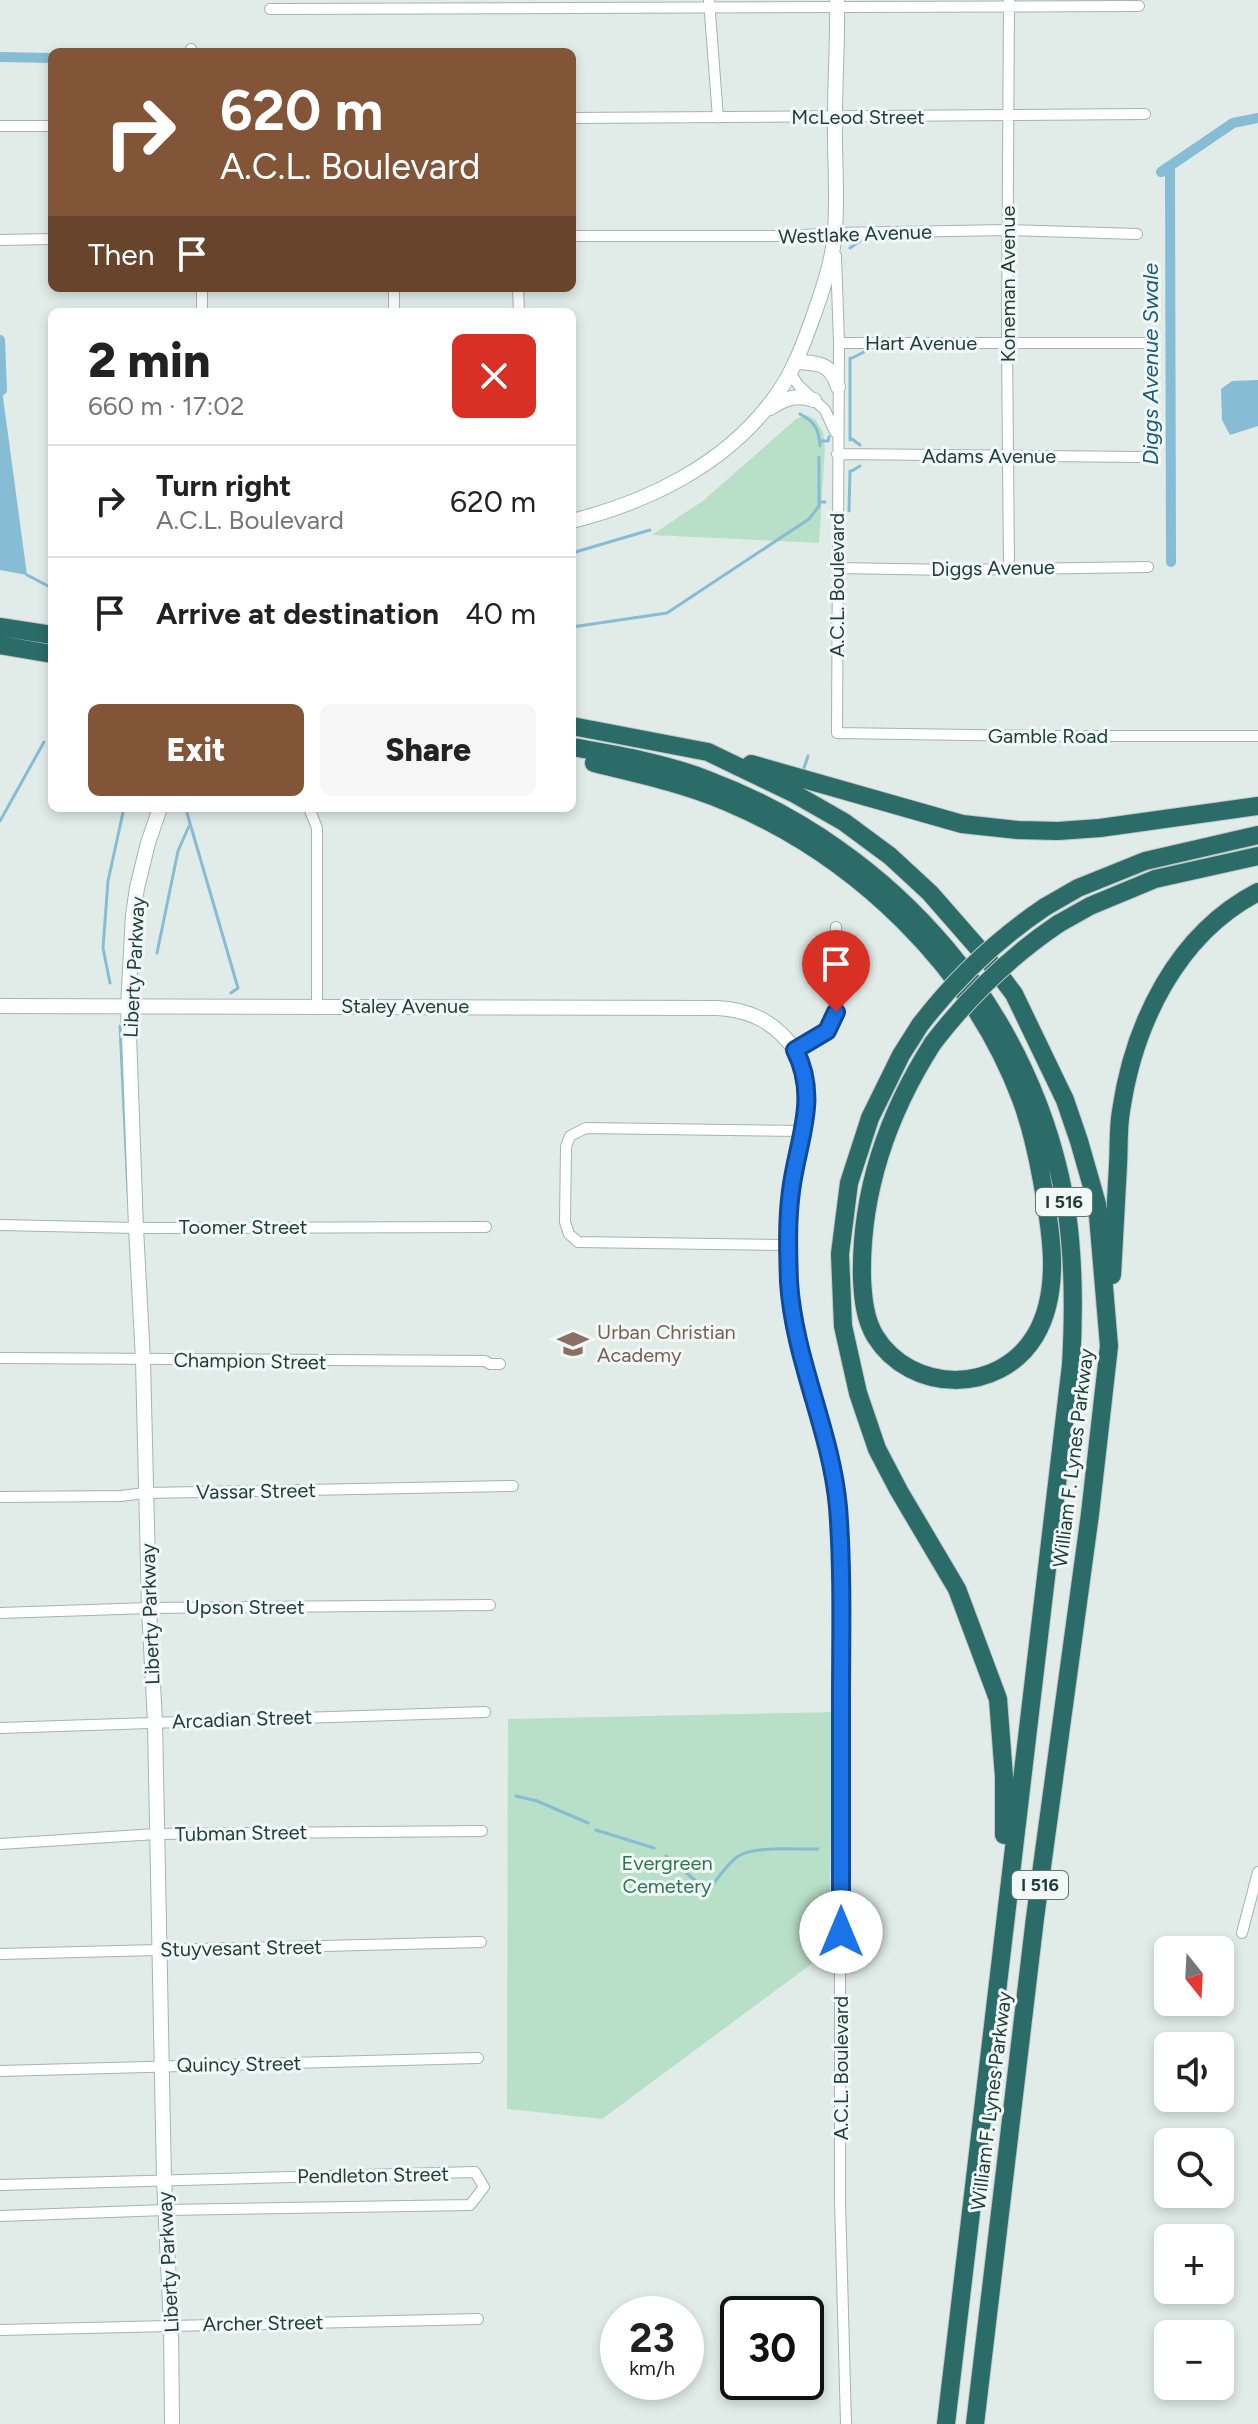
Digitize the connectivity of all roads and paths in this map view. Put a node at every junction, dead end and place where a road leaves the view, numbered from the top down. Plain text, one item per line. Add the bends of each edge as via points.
1 (710, 3) edge
2 (837, 3) edge
3 (407, 4) edge
4 (1009, 4) edge
5 (1139, 6) dead end
6 (270, 9) dead end
7 (1145, 114) dead end
8 (1008, 117) junction
9 (576, 118) edge
10 (718, 118) junction
11 (835, 118) junction
12 (0, 126) edge
13 (48, 126) edge
14 (1008, 230) junction
15 (835, 233) junction
16 (1137, 234) dead end
17 (576, 236) edge
18 (48, 239) edge
19 (0, 240) edge
20 (839, 343) junction
21 (1007, 343) junction
22 (1146, 343) dead end
23 (792, 368) junction
24 (838, 387) junction
25 (814, 400) junction
26 (763, 412) junction
27 (837, 437) junction
28 (837, 454) junction
29 (1008, 457) junction
30 (1141, 457) dead end
31 (576, 520) edge
32 (1148, 567) dead end
33 (838, 568) junction
34 (1009, 568) junction
35 (0, 627) edge
36 (48, 634) edge
37 (0, 645) edge
38 (48, 653) edge
39 (576, 727) edge
40 (837, 733) joint
41 (1258, 736) edge
42 (576, 748) edge
43 (708, 752) junction
44 (576, 759) edge
45 (1258, 806) edge
46 (159, 812) edge
47 (311, 812) edge
48 (1258, 835) edge
49 (1258, 856) edge
50 (1258, 892) edge
51 (836, 927) dead end
52 (968, 1000) edge
53 (968, 1000) edge
54 (968, 1000) edge
55 (968, 1000) edge
56 (0, 1006) edge
57 (317, 1006) junction
58 (128, 1007) junction
59 (795, 1050) junction
60 (802, 1131) junction
61 (0, 1225) edge
62 (486, 1227) dead end
63 (136, 1228) junction
64 (788, 1245) junction
65 (1109, 1346) junction
66 (0, 1358) edge
67 (143, 1360) junction
68 (500, 1364) dead end
69 (513, 1486) dead end
70 (145, 1493) junction
71 (0, 1497) edge
72 (490, 1605) dead end
73 (149, 1608) junction
74 (0, 1613) edge
75 (485, 1712) dead end
76 (155, 1722) junction
77 (0, 1728) edge
78 (482, 1831) dead end
79 (156, 1834) junction
80 (0, 1844) edge
81 (1258, 1872) edge
82 (1004, 1916) junction
83 (1242, 1933) dead end
84 (481, 1942) dead end
85 (159, 1949) junction
86 (0, 1954) edge
87 (478, 2058) dead end
88 (162, 2066) junction
89 (0, 2071) edge
90 (164, 2180) junction
91 (0, 2185) edge
92 (165, 2210) junction
93 (0, 2216) edge
94 (478, 2319) dead end
95 (171, 2325) junction
96 (0, 2330) edge
97 (172, 2424) edge
98 (846, 2424) edge
99 (946, 2424) edge
100 (975, 2424) edge

1 - 2 street
1 - 3 street
1 - 10 street
2 - 4 street
2 - 11 street, A.C.L. Boulevard
3 - 6 street
4 - 5 street
4 - 8 street, Koneman Avenue
7 - 8 street, McLeod Street
8 - 11 street, McLeod Street
8 - 14 street, Koneman Avenue
9 - 10 street, McLeod Street
10 - 11 street, McLeod Street
11 - 15 street, A.C.L. Boulevard
12 - 13 street
14 - 15 street, Westlake Avenue
14 - 16 street, Westlake Avenue
14 - 21 street, Koneman Avenue
15 - 17 street, Westlake Avenue
15 - 20 street, A.C.L. Boulevard
15 - 23 street, A.C.L. Boulevard via 823,291
18 - 19 street
20 - 21 street, Hart Avenue
20 - 24 street, A.C.L. Boulevard
21 - 22 street, Hart Avenue
21 - 29 street, Koneman Avenue
23 - 24 street via 825,366
23 - 25 street via 799,386
23 - 26 street
24 - 27 street, A.C.L. Boulevard
25 - 26 street via 792,397
25 - 27 street
26 - 31 street via 728,446 673,483 630,504
27 - 28 street, A.C.L. Boulevard
28 - 29 street, Adams Avenue
28 - 33 street, A.C.L. Boulevard
29 - 30 street, Adams Avenue
29 - 34 street, Koneman Avenue
32 - 34 street, Diggs Avenue
33 - 34 street, Diggs Avenue
33 - 40 street, A.C.L. Boulevard
35 - 36 highway
37 - 38 highway
39 - 43 highway, William F. Lynes Parkway / I 516
40 - 41 street, Gamble Road
42 - 82 highway, William F. Lynes Parkway / I 516 via 671,769 736,791 806,827 871,873 946,947 987,1001 1046,1128 1067,1213 1073,1335
43 - 45 highway via 962,824 1018,830 1100,828
43 - 65 highway, William F. Lynes Parkway / I 516 via 844,822 890,856 930,893 1014,994 1065,1100 1097,1204
44 - 55 highway, bridge via 713,797 793,834 895,912
46 - 58 street, Liberty Parkway via 137,888
47 - 57 street via 317,828
48 - 82 highway, bridge via 1145,861 1078,888 1000,939 965,970 920,1025 884,1086 849,1183 840,1254 843,1326 858,1393 877,1449 957,1589 998,1699
49 - 52 highway, bridge via 1155,879 1101,901 1031,942
50 - 65 highway via 1217,918 1185,951 1150,1010 1133,1053 1121,1112
51 - 59 street via 833,1022 823,1035
53 - 54 highway, bridge via 933,1043 889,1126 870,1187 862,1256 864,1305 874,1334 905,1367 935,1379 968,1380 1013,1361 1043,1319 1051,1266 1051,1227 1029,1122 1014,1081
56 - 58 street, Staley Avenue
57 - 58 street, Staley Avenue
57 - 59 street, Staley Avenue via 730,1009 766,1021
58 - 63 street, Liberty Parkway
59 - 60 street, A.C.L. Boulevard via 808,1089
60 - 64 street, A.C.L. Boulevard
60 - 64 street via 586,1128 570,1136 566,1147 565,1222 578,1242
61 - 63 street, Toomer Street
62 - 63 street, Toomer Street
63 - 67 street, Liberty Parkway
64 - 98 street, A.C.L. Boulevard via 792,1309 833,1470 840,1540 840,2201
65 - 100 highway, William F. Lynes Parkway / I 516
66 - 67 street, Champion Street
67 - 68 street, Champion Street
67 - 70 street, Liberty Parkway
69 - 70 street, Vassar Street
70 - 71 street, Vassar Street
70 - 73 street, Liberty Parkway
72 - 73 street, Upson Street
73 - 74 street, Upson Street
73 - 76 street, Liberty Parkway
75 - 76 street, Arcadian Street
76 - 77 street, Arcadian Street
76 - 79 street, Liberty Parkway
78 - 79 street, Tubman Street
79 - 80 street, Tubman Street
79 - 85 street, Liberty Parkway
81 - 83 street
82 - 99 highway, William F. Lynes Parkway / I 516
84 - 85 street, Stuyvesant Street
85 - 86 street, Stuyvesant Street
85 - 88 street, Liberty Parkway
87 - 88 street, Quincy Street
88 - 89 street, Quincy Street
88 - 90 street, Liberty Parkway
90 - 91 street, Pendleton Street
90 - 92 street, Liberty Parkway
90 - 92 street, Pendleton Street via 475,2172 484,2187 470,2205
92 - 93 street, Pendleton Street
92 - 95 street, Liberty Parkway
94 - 95 street, Archer Street
95 - 96 street, Archer Street
95 - 97 street, Liberty Parkway

